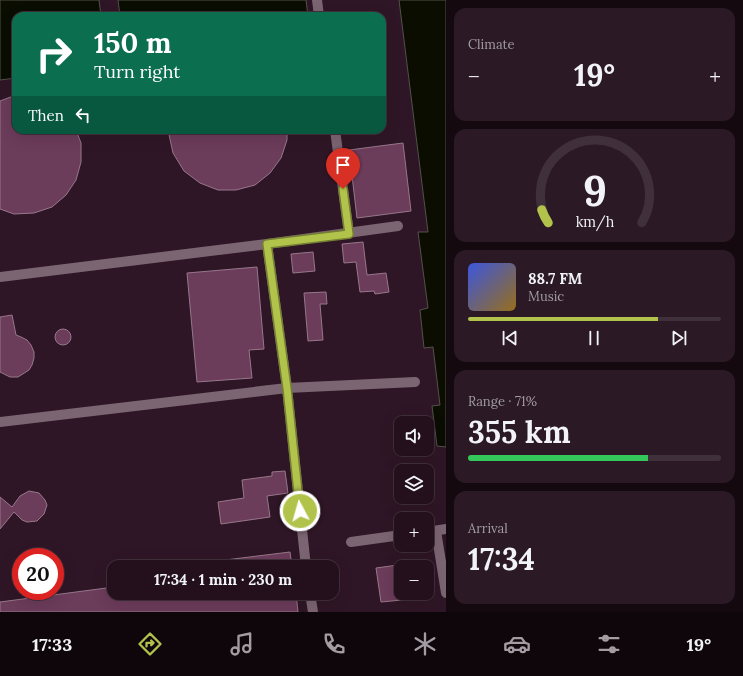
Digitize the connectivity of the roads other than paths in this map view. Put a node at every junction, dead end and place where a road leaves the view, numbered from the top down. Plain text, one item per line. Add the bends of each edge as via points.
1 (317, 0) edge
2 (318, 12) edge
3 (336, 134) edge
4 (398, 226) dead end
5 (349, 234) junction
6 (267, 244) junction
7 (0, 277) edge
8 (415, 382) dead end
9 (287, 388) junction
10 (0, 422) edge
11 (436, 531) edge
12 (394, 536) edge
13 (351, 542) dead end
14 (305, 560) edge
15 (446, 593) edge
16 (311, 600) edge
17 (313, 612) edge

1 - 2 lane
3 - 5 lane
4 - 5 lane
5 - 6 lane
6 - 7 lane
6 - 9 lane
8 - 9 lane
9 - 10 lane
9 - 14 lane
11 - 15 lane
12 - 13 lane
16 - 17 lane

